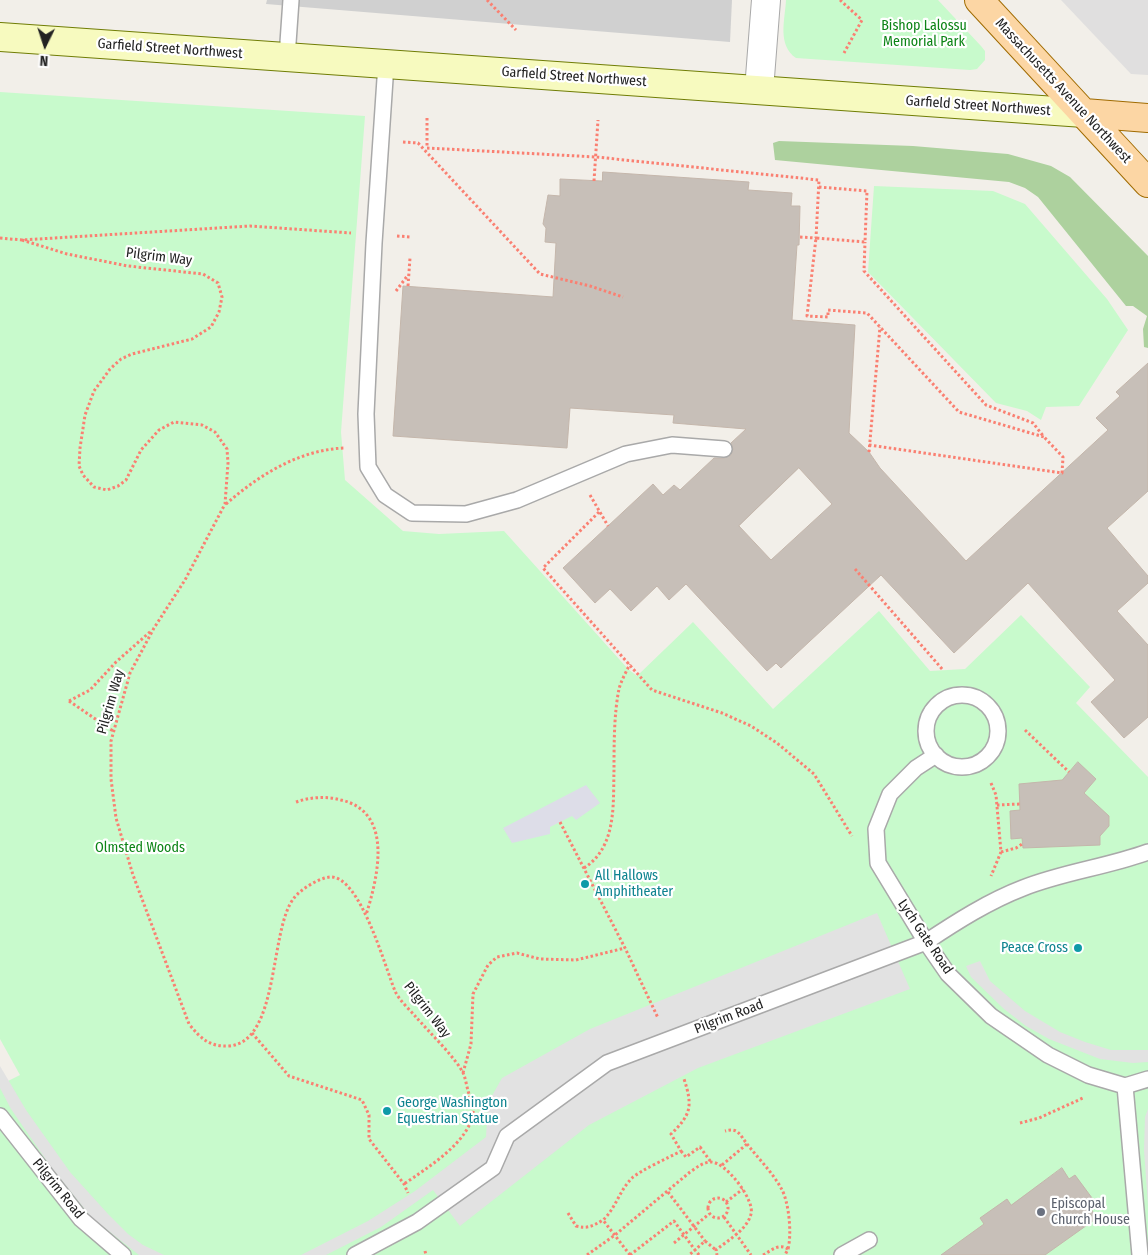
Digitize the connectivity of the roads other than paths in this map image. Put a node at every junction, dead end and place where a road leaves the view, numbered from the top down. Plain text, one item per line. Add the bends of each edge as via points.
1 (291, 0) edge
2 (766, 0) edge
3 (979, 0) edge
4 (0, 37) edge
5 (287, 57) junction
6 (386, 64) junction
7 (759, 90) junction
8 (1084, 113) junction
9 (1148, 118) edge
10 (1148, 183) edge
11 (724, 449) dead end
12 (936, 755) junction
13 (1148, 852) edge
14 (926, 942) junction
15 (1148, 1079) edge
16 (1125, 1086) junction
17 (0, 1116) edge
18 (869, 1240) dead end
19 (123, 1255) edge
20 (355, 1255) edge
21 (842, 1255) edge
22 (1140, 1255) edge

1 - 5 lane
2 - 7 street
3 - 8 main road, Massachusetts Avenue Northwest
4 - 5 main road, Garfield Street Northwest
5 - 6 main road, Garfield Street Northwest
6 - 7 main road, Garfield Street Northwest
6 - 11 lane via 373,252 366,447 368,467 385,495 412,513 466,514 517,500 626,454 672,445
7 - 8 main road, Garfield Street Northwest
8 - 9 main road, Garfield Street Northwest
8 - 10 main road, Massachusetts Avenue Northwest
12 - 12 lane via 955,766 967,767 987,757 998,737 994,714 987,705 978,698 966,696 942,701 933,710 926,733
12 - 14 lane, Lych Gate Road via 916,768 890,794 876,829 878,863
13 - 14 lane, Pilgrim Road via 1022,888 960,920
14 - 16 lane, Lych Gate Road via 948,974 991,1016 1048,1055 1088,1075
14 - 20 lane, Pilgrim Road via 607,1063 507,1136 493,1168 417,1222
15 - 16 lane
16 - 22 lane
17 - 19 lane, Pilgrim Road via 81,1219
18 - 21 lane

